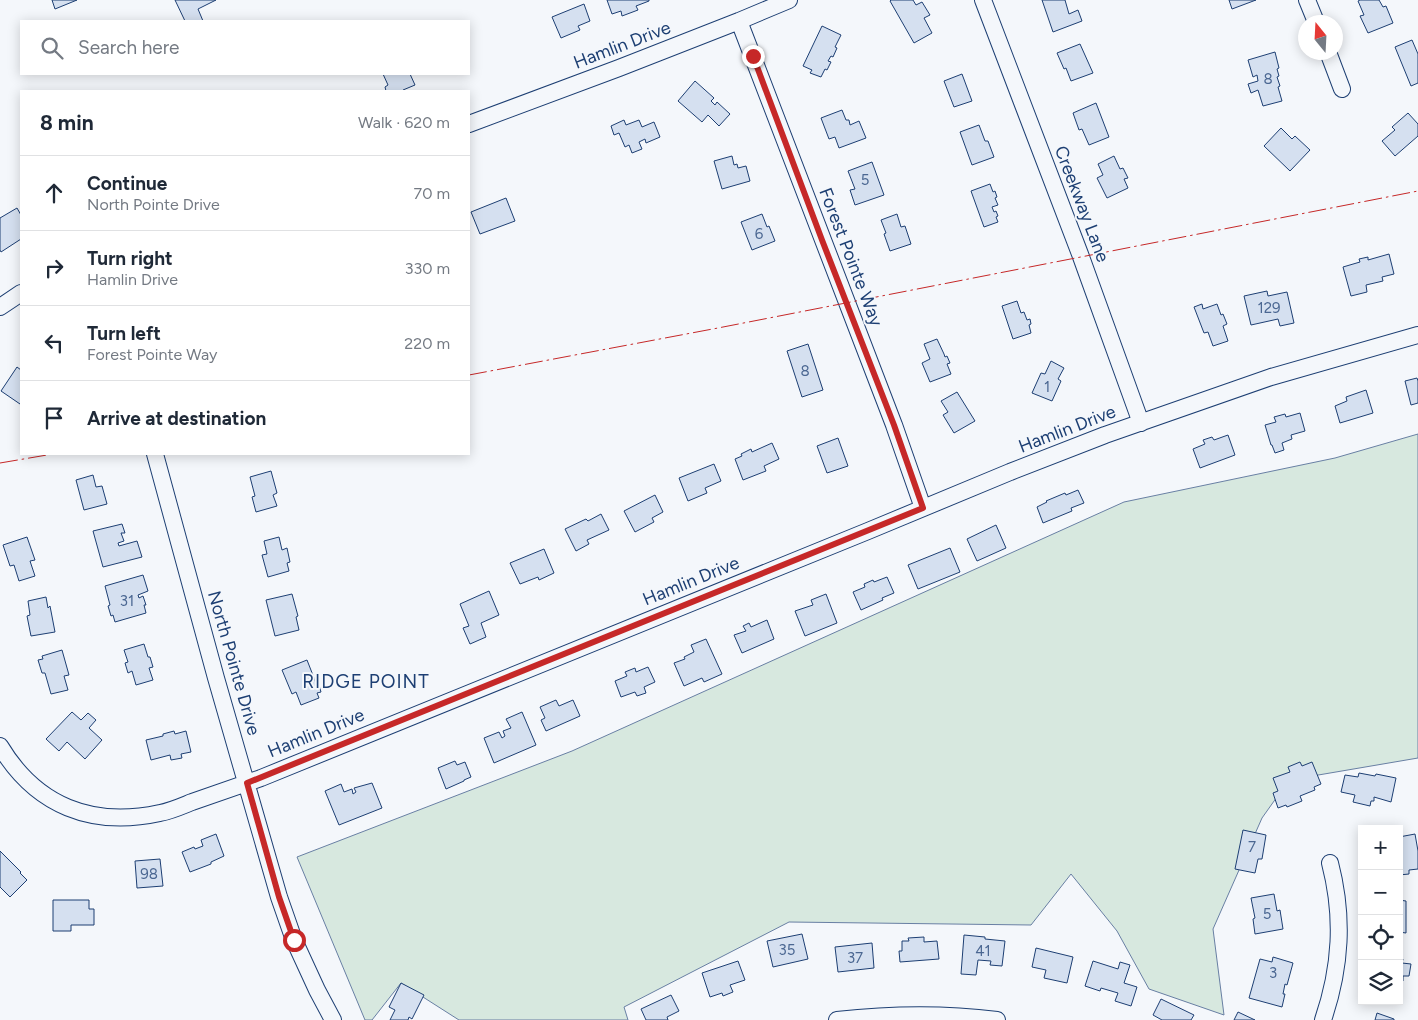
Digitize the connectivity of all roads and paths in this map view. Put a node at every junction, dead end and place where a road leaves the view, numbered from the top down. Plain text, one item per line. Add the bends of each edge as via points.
1 (788, 0) edge
2 (983, 0) edge
3 (1307, 0) edge
4 (1313, 15) edge
5 (739, 21) junction
6 (1331, 60) edge
7 (1342, 89) dead end
8 (470, 124) edge
9 (20, 294) edge
10 (0, 307) edge
11 (1418, 335) edge
12 (1141, 423) junction
13 (155, 455) edge
14 (923, 508) junction
15 (0, 746) edge
16 (247, 783) junction
17 (1330, 863) dead end
18 (334, 1020) edge
19 (837, 1020) edge
20 (997, 1020) edge
21 (1323, 1020) edge

1 - 5 street, Hamlin Drive
2 - 12 street, Creekway Lane
3 - 4 street
5 - 8 street, Hamlin Drive
5 - 14 street, Forest Pointe Way
6 - 7 street
9 - 10 street
11 - 12 street, Hamlin Drive via 1271,377
12 - 14 street, Hamlin Drive
13 - 16 street, North Pointe Drive
14 - 16 street, Hamlin Drive
15 - 16 street, Hamlin Drive via 22,778 39,792 54,802 98,816 121,818 162,813
16 - 18 street, North Pointe Drive via 294,940
17 - 21 street via 1339,913 1338,945 1334,979
19 - 20 street via 917,1014

